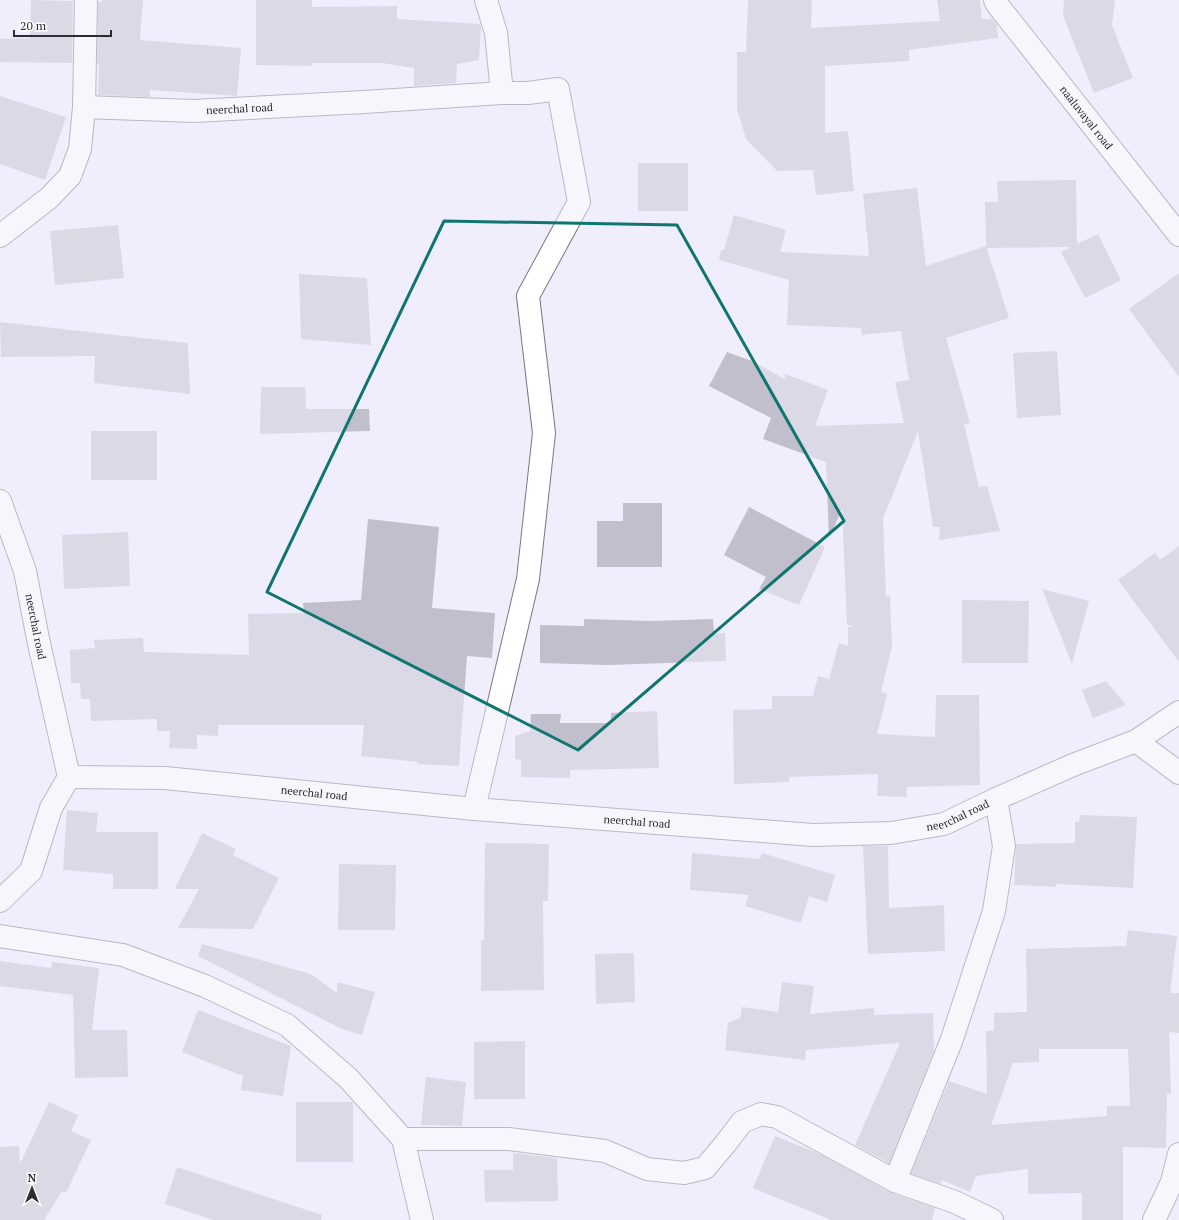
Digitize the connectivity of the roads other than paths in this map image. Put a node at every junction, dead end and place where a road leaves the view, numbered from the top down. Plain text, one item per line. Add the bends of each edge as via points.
1 (86, 0) edge
2 (486, 0) edge
3 (995, 0) edge
4 (502, 93) junction
5 (84, 107) junction
6 (1179, 235) edge
7 (0, 236) edge
8 (0, 501) edge
9 (1179, 712) edge
10 (1136, 741) junction
11 (1179, 773) edge
12 (70, 777) junction
13 (996, 798) junction
14 (474, 809) junction
15 (0, 901) edge
16 (0, 936) edge
17 (403, 1139) junction
18 (1179, 1154) edge
19 (895, 1181) junction
20 (422, 1220) edge
21 (992, 1220) edge
22 (1154, 1220) edge

1 - 5 street
2 - 4 street via 496,33
3 - 6 street, naaluvayal road
4 - 5 street, neerchal road via 194,111
4 - 14 street, neerchal road via 558,89 579,202 528,296 544,433 528,578
5 - 7 street via 80,149 70,176 49,198
8 - 12 street, neerchal road via 25,571
9 - 10 street, neerchal road
10 - 11 street
10 - 13 street, neerchal road
12 - 14 street, neerchal road via 165,778
12 - 15 street via 51,808 31,871
13 - 14 street, neerchal road via 944,824 891,833 813,835
13 - 19 street via 1004,846 994,911 952,1039
16 - 17 street via 123,956 205,986 287,1025 348,1078
17 - 19 street via 516,1140 605,1152 648,1169 684,1173 705,1168 742,1122 760,1114 777,1117
17 - 20 street
18 - 22 street via 1172,1182
19 - 21 street via 955,1202

